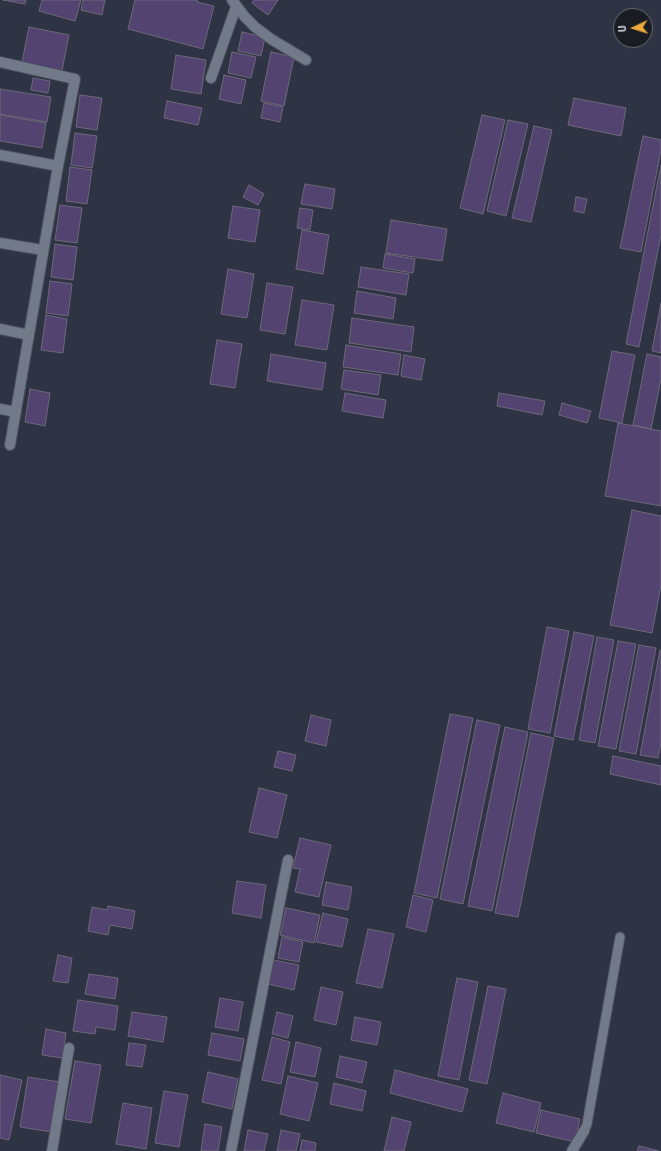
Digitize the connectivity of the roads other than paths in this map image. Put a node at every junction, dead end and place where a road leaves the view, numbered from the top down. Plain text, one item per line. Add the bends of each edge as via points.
1 (234, 3) edge
2 (306, 60) dead end
3 (0, 62) edge
4 (211, 78) dead end
5 (0, 155) edge
6 (58, 166) junction
7 (0, 243) edge
8 (44, 250) junction
9 (0, 329) edge
10 (29, 335) junction
11 (0, 409) edge
12 (16, 412) junction
13 (10, 444) dead end
14 (288, 860) dead end
15 (620, 937) dead end
16 (69, 1048) dead end
17 (584, 1131) joint
18 (52, 1151) edge
19 (232, 1151) edge
20 (572, 1151) edge

1 - 2 street via 245,18 271,39
1 - 4 street
3 - 6 street via 75,80
5 - 6 street
6 - 8 street
7 - 8 street
8 - 10 street
9 - 10 street
10 - 12 street
11 - 12 street
12 - 13 street
14 - 19 street
15 - 17 lane
16 - 18 street
17 - 20 street

